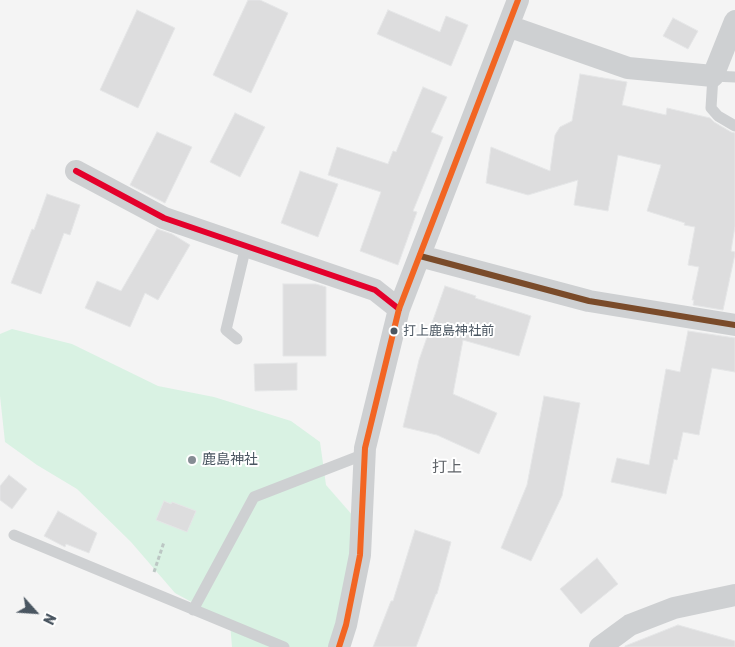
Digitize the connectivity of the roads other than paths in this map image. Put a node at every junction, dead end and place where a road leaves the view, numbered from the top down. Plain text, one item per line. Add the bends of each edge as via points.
1 (518, 0) edge
2 (735, 22) edge
3 (508, 26) junction
4 (713, 76) junction
5 (735, 77) edge
6 (735, 126) edge
7 (76, 171) dead end
8 (246, 246) junction
9 (420, 256) junction
10 (399, 309) junction
11 (735, 325) edge
12 (236, 339) dead end
13 (365, 454) junction
14 (14, 535) dead end
15 (735, 595) edge
16 (193, 610) junction
17 (284, 647) edge
18 (339, 647) edge
19 (600, 647) edge

1 - 3 street
2 - 4 street
3 - 4 street via 628,68
3 - 9 street
4 - 5 lane
4 - 6 lane via 711,108
7 - 8 street via 164,218
8 - 10 street via 374,290
8 - 12 lane via 226,330
9 - 10 street
9 - 11 street via 589,301
10 - 13 street
13 - 16 lane via 254,497
13 - 18 street via 360,555
14 - 16 lane
15 - 19 street via 674,608 630,624
16 - 17 lane

